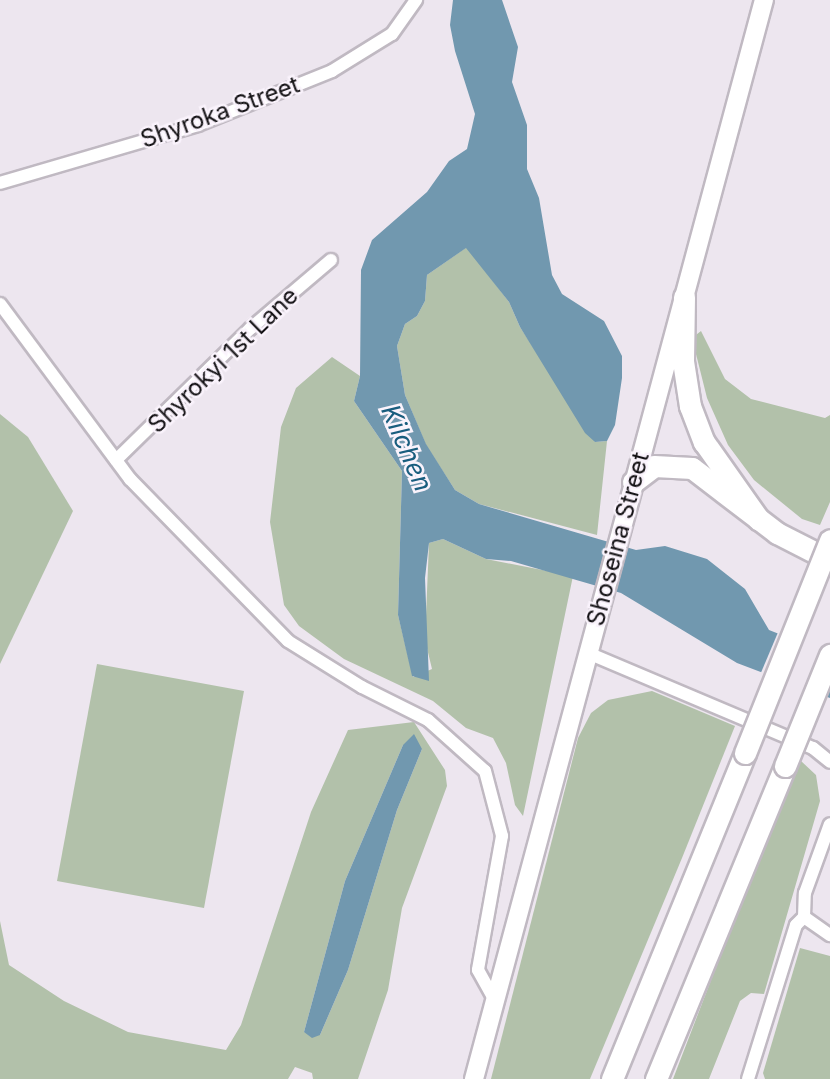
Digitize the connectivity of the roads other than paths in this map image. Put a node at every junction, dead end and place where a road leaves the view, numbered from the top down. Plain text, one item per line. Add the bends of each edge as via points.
1 (416, 0) edge
2 (764, 0) edge
3 (0, 183) edge
4 (331, 260) dead end
5 (684, 297) junction
6 (0, 304) edge
7 (116, 460) junction
8 (633, 482) junction
9 (759, 520) junction
10 (830, 540) edge
11 (830, 560) edge
12 (587, 653) junction
13 (830, 655) edge
14 (830, 762) edge
15 (830, 824) edge
16 (804, 917) junction
17 (830, 935) edge
18 (494, 999) junction
19 (474, 1079) edge
20 (612, 1079) edge
21 (656, 1079) edge
22 (748, 1079) edge

1 - 3 street, Shyroka Street via 392,34 332,71 198,125
2 - 5 main road, Shoseina Street
4 - 7 street, Shyrokyi 1st Lane via 251,328
5 - 8 main road, Shoseina Street
5 - 9 highway via 683,361 690,406 716,462
6 - 7 street
7 - 18 street via 288,641 362,687 428,720 485,771 502,836 478,970
8 - 9 highway via 654,466 680,465 707,477
8 - 12 main road, Shoseina Street
9 - 11 highway
10 - 20 highway, bridge
12 - 14 street via 813,748
12 - 18 main road, Shoseina Street
13 - 21 highway, bridge
15 - 16 street via 805,893
16 - 17 street
16 - 22 street via 796,925
18 - 19 main road, Shoseina Street

